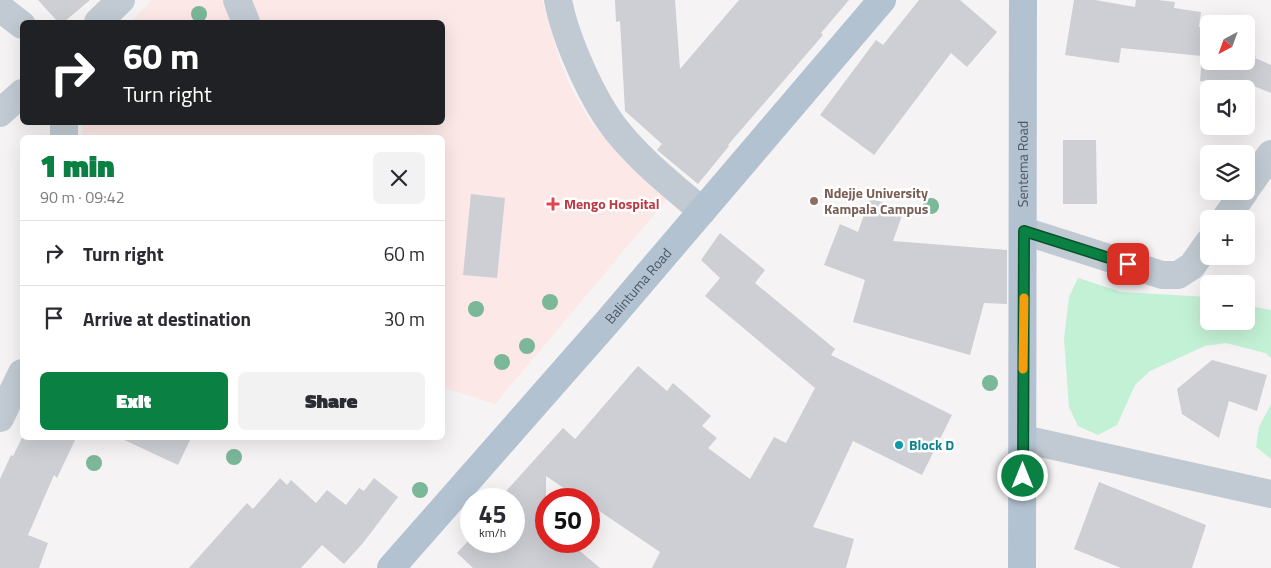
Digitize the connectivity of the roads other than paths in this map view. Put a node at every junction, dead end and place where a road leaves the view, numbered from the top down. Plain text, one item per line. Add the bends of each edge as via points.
1 (121, 0) edge
2 (237, 0) edge
3 (558, 0) edge
4 (882, 0) edge
5 (1023, 0) edge
6 (0, 8) edge
7 (100, 20) edge
8 (245, 20) edge
9 (20, 23) edge
10 (20, 95) edge
11 (0, 113) edge
12 (1271, 154) edge
13 (1255, 176) edge
14 (702, 211) junction
15 (1024, 231) junction
16 (1200, 255) edge
17 (20, 377) edge
18 (0, 418) edge
19 (1023, 439) junction
20 (1271, 494) edge
21 (391, 568) edge
22 (1022, 568) edge

1 - 7 street
2 - 8 street
3 - 14 street via 576,57 602,110 617,132
4 - 14 main road, Balintuma Road
5 - 15 main road, Sentema Road
6 - 9 street
10 - 11 street
12 - 13 street
14 - 21 main road, Balintuma Road
15 - 16 street via 1162,275 1178,274 1192,266
15 - 19 main road, Sentema Road
17 - 18 street
19 - 20 street
19 - 22 main road, Sentema Road

